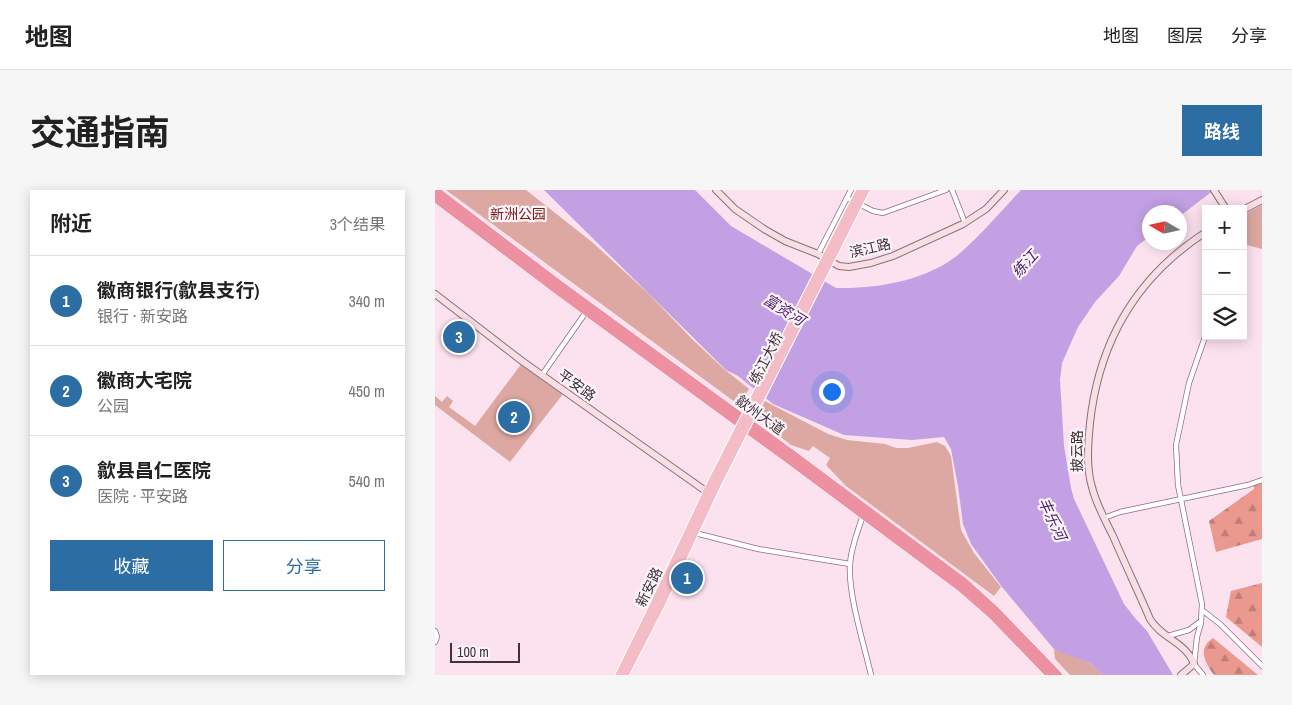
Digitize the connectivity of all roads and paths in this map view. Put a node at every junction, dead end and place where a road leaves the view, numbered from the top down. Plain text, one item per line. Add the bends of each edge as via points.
1 (435, 190) edge
2 (716, 190) edge
3 (851, 190) edge
4 (860, 190) edge
5 (867, 190) edge
6 (946, 190) edge
7 (952, 190) edge
8 (1004, 190) edge
9 (1214, 190) edge
10 (435, 198) edge
11 (847, 198) junction
12 (1262, 200) edge
13 (1223, 205) edge
14 (1247, 208) edge
15 (965, 223) junction
16 (1202, 235) edge
17 (818, 254) junction
18 (435, 294) edge
19 (586, 312) junction
20 (1204, 340) edge
21 (542, 375) junction
22 (1262, 480) edge
23 (715, 483) junction
24 (707, 492) junction
25 (1181, 499) junction
26 (863, 515) junction
27 (1104, 518) junction
28 (695, 532) junction
29 (850, 564) junction
30 (1202, 610) junction
31 (1201, 620) junction
32 (435, 631) edge
33 (1166, 637) junction
34 (435, 642) edge
35 (1194, 664) junction
36 (1262, 666) edge
37 (1182, 674) edge
38 (619, 675) edge
39 (625, 675) edge
40 (871, 675) edge
41 (1050, 675) edge
42 (1058, 675) edge
43 (1203, 675) edge

1 - 42 highway, 歙州大道 via 964,582 996,610
2 - 17 street, 滨江路 via 735,209 764,229
3 - 11 street
4 - 23 main road, 练江大桥, bridge
5 - 23 main road, 练江大桥, bridge
6 - 11 street via 883,213
7 - 15 street
8 - 15 street, 滨江路 via 986,209
9 - 13 street
10 - 19 highway, 歙州大道
11 - 17 street
12 - 14 street
15 - 17 street, 滨江路 via 871,263 839,266
16 - 27 street, 披云路 via 1169,258 1142,289 1121,320 1105,356 1093,402 1088,454 1092,487
18 - 21 street, 平安路
19 - 21 street
19 - 26 highway, 歙州大道
20 - 25 street via 1189,383 1177,437 1176,462
21 - 24 street, 平安路
22 - 25 street
23 - 24 main road, 新安路
23 - 28 main road, 新安路
24 - 38 main road, 新安路
25 - 27 street
25 - 30 street
26 - 29 street
26 - 41 highway, 歙州大道 via 974,598
27 - 33 street, 披云路 via 1151,619
28 - 29 street via 759,549
28 - 39 main road, 新安路
29 - 40 street via 854,601
30 - 31 street
30 - 36 street
31 - 33 street via 1189,630
31 - 35 street
32 - 34 street
33 - 35 street, 披云路 via 1186,650
35 - 37 street
35 - 43 street, 披云路

